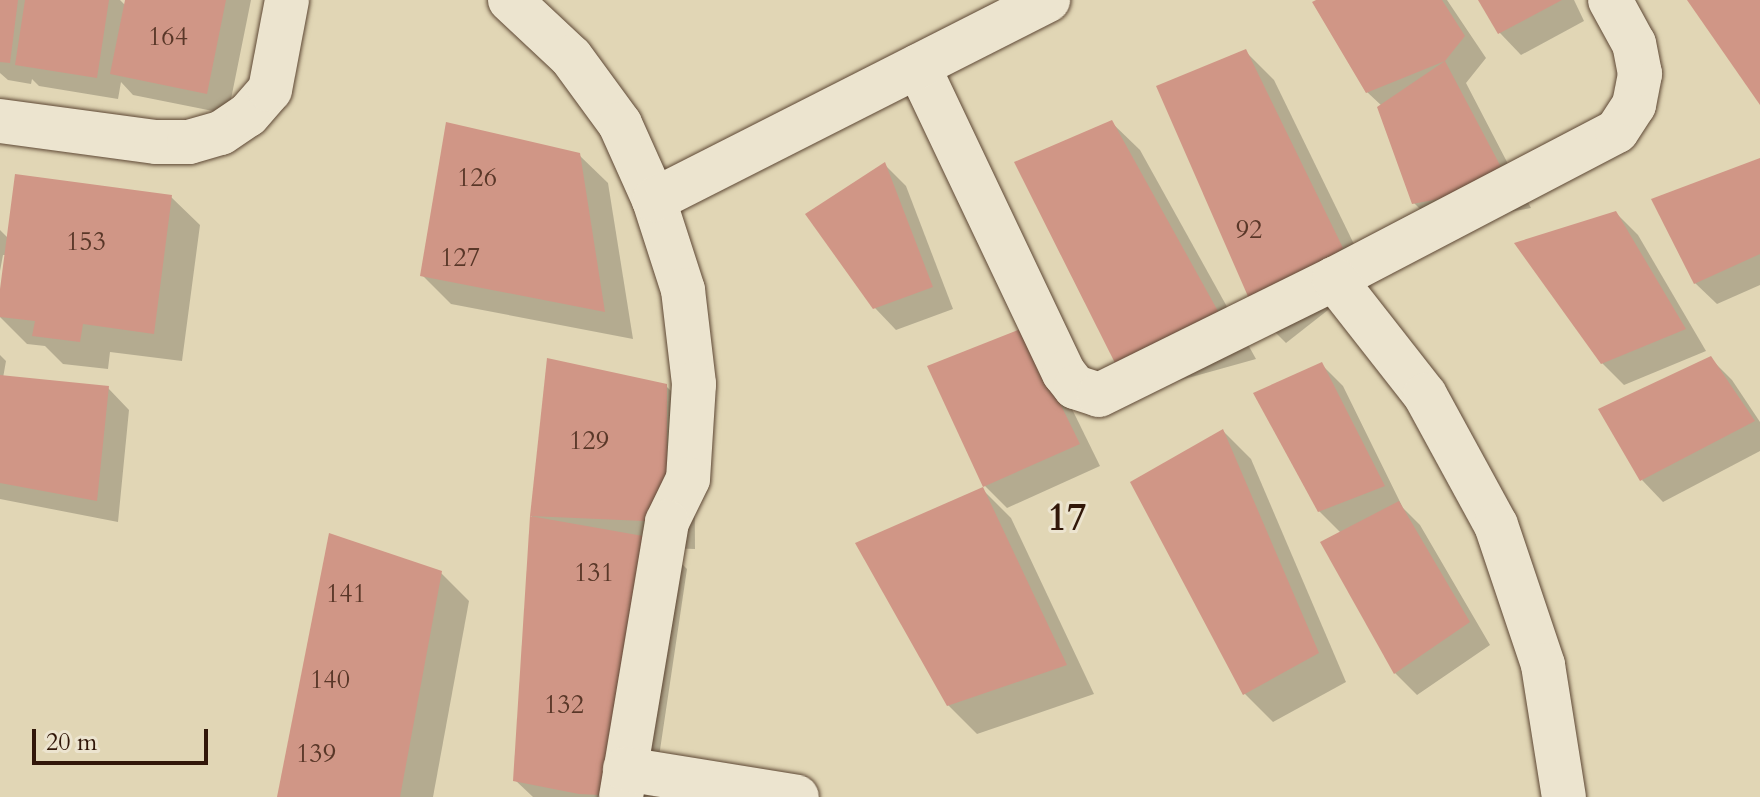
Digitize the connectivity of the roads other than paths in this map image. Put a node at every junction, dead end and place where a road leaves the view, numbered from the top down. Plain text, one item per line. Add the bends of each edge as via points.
1 (287, 0) edge
2 (511, 0) edge
3 (1048, 0) edge
4 (1610, 0) edge
5 (918, 66) junction
6 (0, 121) edge
7 (654, 200) junction
8 (1334, 279) junction
9 (623, 783) edge
10 (797, 797) edge
11 (1564, 797) edge

1 - 6 street via 270,90 248,115 221,133 189,142 156,142
2 - 7 street via 571,57 620,124
3 - 5 street
4 - 8 street via 1634,44 1640,74 1634,105 1617,131
5 - 7 street
5 - 8 street via 1075,387 1099,395
7 - 9 street via 683,290 694,384 688,479 667,522
8 - 11 street via 1425,395 1496,525 1543,665
9 - 10 street

